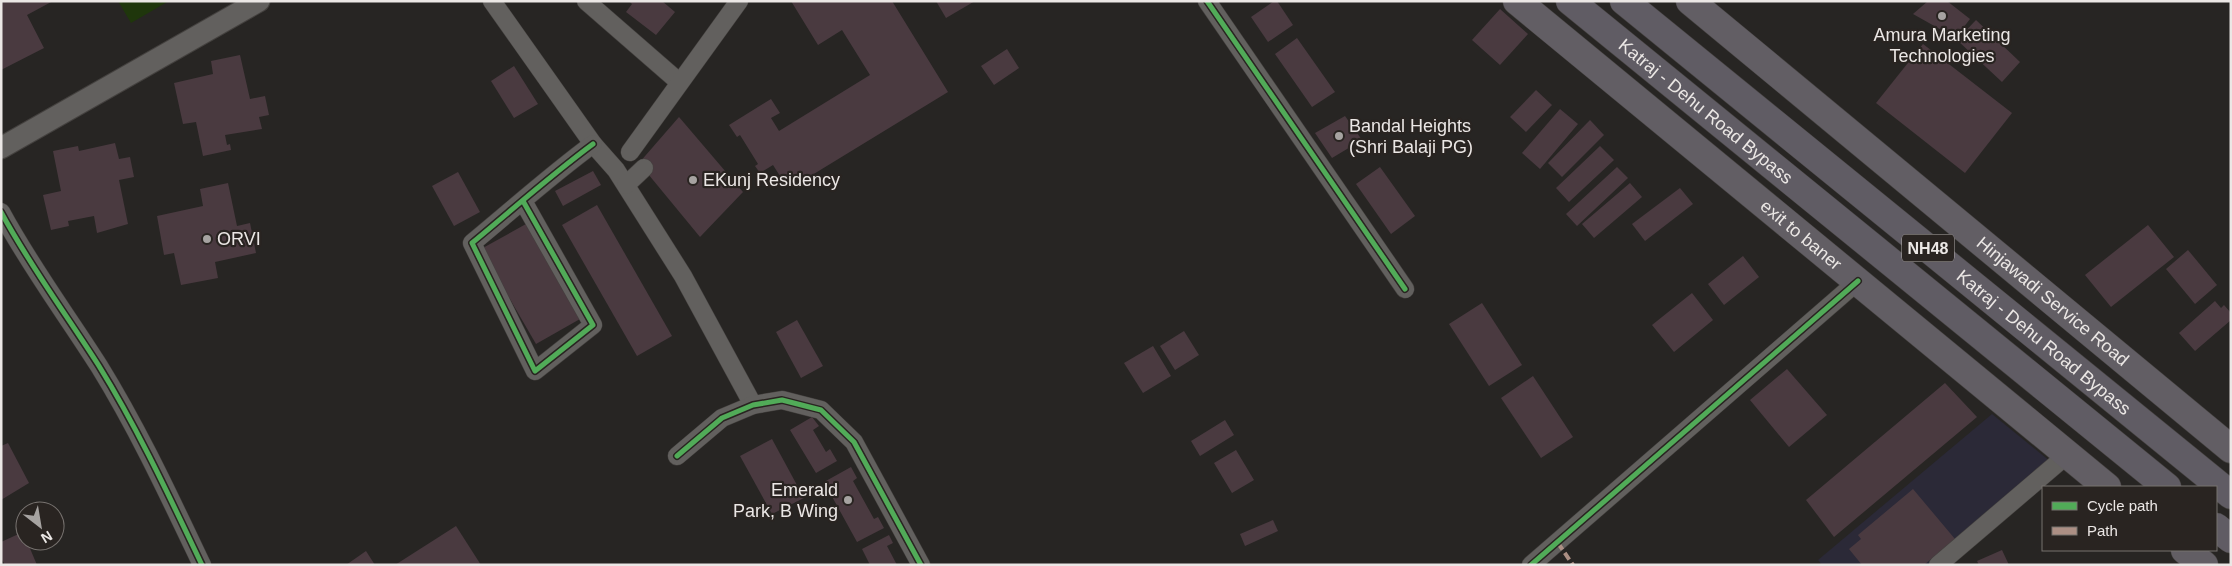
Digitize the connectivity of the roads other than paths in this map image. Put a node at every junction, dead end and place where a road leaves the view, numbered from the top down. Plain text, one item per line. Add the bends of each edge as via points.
1 (259, 1) edge
2 (492, 1) edge
3 (586, 1) edge
4 (740, 1) edge
5 (1207, 1) edge
6 (1516, 1) edge
7 (1570, 1) edge
8 (1624, 1) edge
9 (1690, 1) edge
10 (231, 8) edge
11 (679, 82) junction
12 (593, 144) junction
13 (1, 148) edge
14 (630, 152) dead end
15 (644, 168) dead end
16 (626, 185) junction
17 (524, 201) junction
18 (1, 212) edge
19 (1858, 282) junction
20 (1405, 289) dead end
21 (754, 405) junction
22 (2231, 449) edge
23 (2066, 455) junction
24 (677, 456) dead end
25 (2106, 486) edge
26 (2166, 486) edge
27 (2231, 495) edge
28 (2217, 528) edge
29 (2231, 539) edge
30 (2186, 551) edge
31 (202, 565) edge
32 (921, 565) edge
33 (1530, 565) edge
34 (1938, 565) edge
35 (2204, 565) edge

1 - 10 street
2 - 12 street
3 - 11 street
4 - 11 street
5 - 20 street
6 - 19 main road, exit to baner
7 - 26 highway, Katraj - Dehu Road Bypass / NH48
8 - 27 highway, Katraj - Dehu Road Bypass / NH48
9 - 22 main road, Hinjawadi Service Road
10 - 13 street
11 - 14 street
12 - 16 street
12 - 17 street
15 - 16 street
16 - 21 street via 683,276
17 - 17 street via 472,243 534,371 593,325
18 - 31 street via 19,246 100,367 158,474
19 - 23 main road, exit to baner
19 - 33 street
21 - 24 street via 722,418
21 - 32 street via 782,400 821,410 854,442
23 - 25 main road, exit to baner
23 - 34 street
28 - 29 highway
30 - 35 main road

